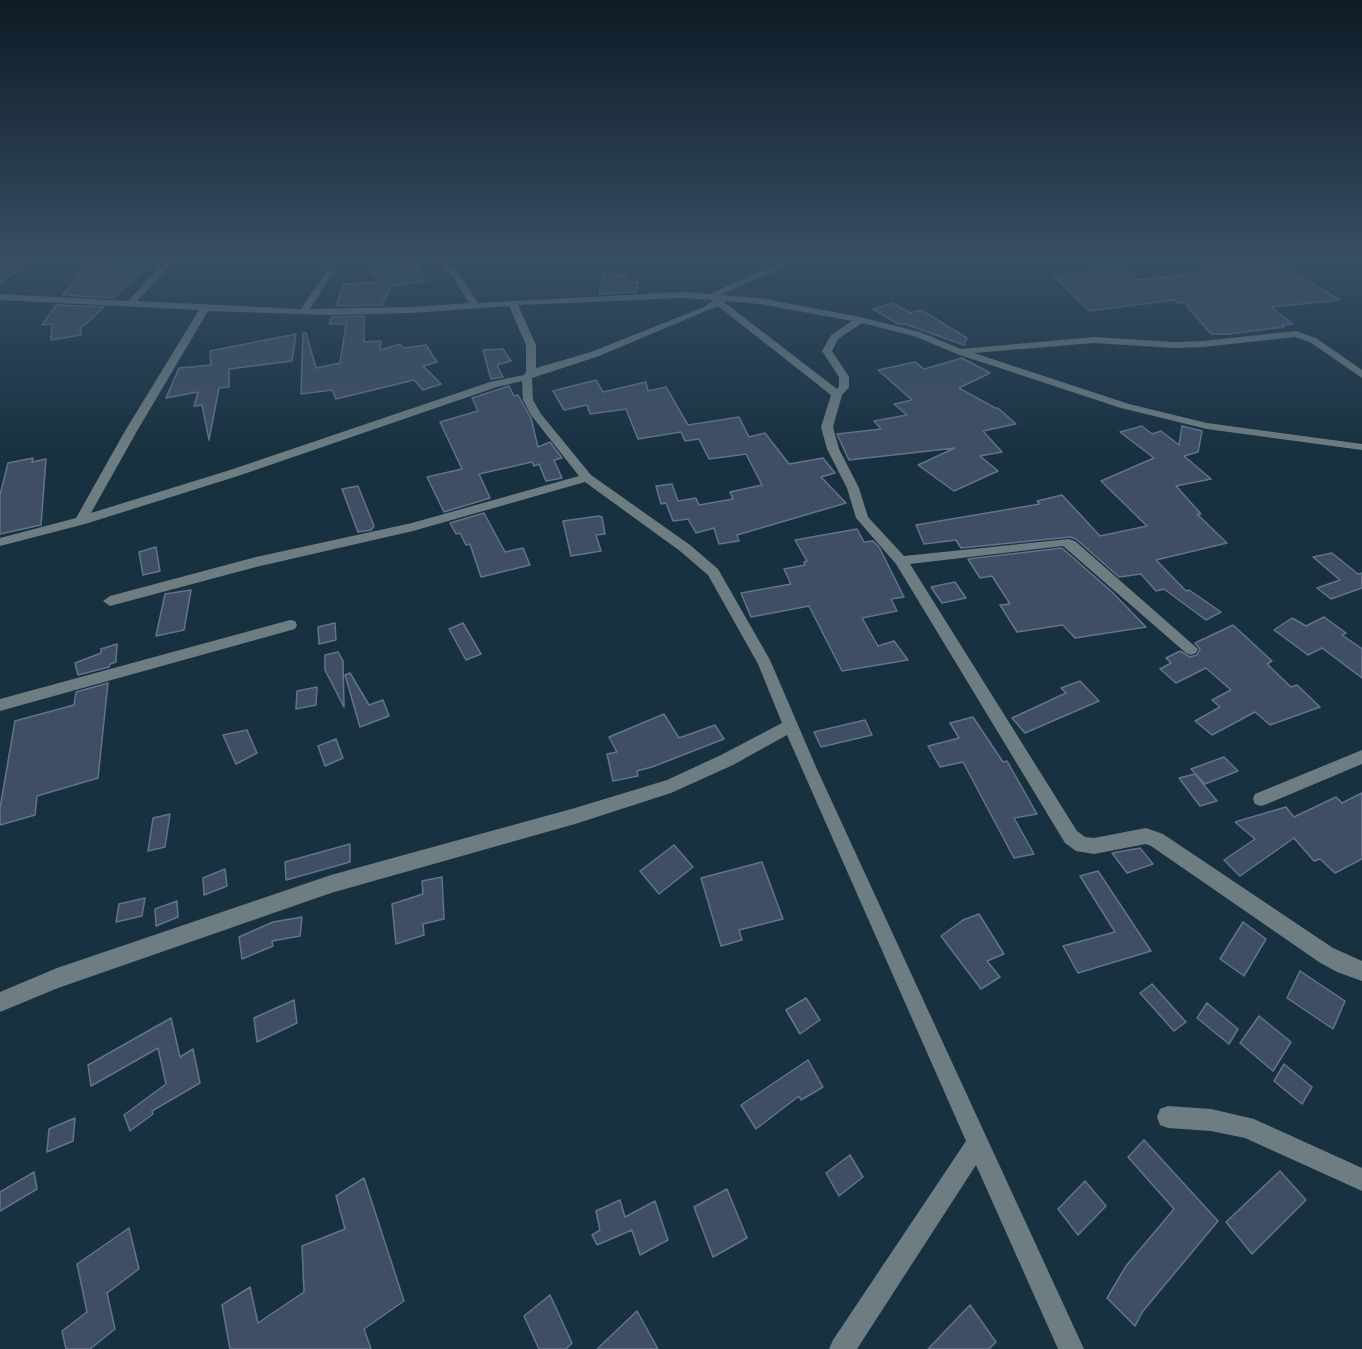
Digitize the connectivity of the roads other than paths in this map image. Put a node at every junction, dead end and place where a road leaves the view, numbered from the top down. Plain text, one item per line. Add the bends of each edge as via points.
1 (196, 323) edge
2 (521, 323) edge
3 (673, 323) edge
4 (748, 323) edge
5 (855, 323) edge
6 (872, 323) edge
7 (960, 352) junction
8 (529, 375) junction
9 (1362, 375) edge
10 (837, 394) junction
11 (1362, 447) edge
12 (587, 478) junction
13 (81, 521) junction
14 (0, 542) edge
15 (901, 561) junction
16 (110, 601) dead end
17 (290, 625) dead end
18 (1191, 649) dead end
19 (0, 705) edge
20 (791, 725) junction
21 (1362, 758) edge
22 (1261, 799) dead end
23 (1362, 971) edge
24 (0, 1002) edge
25 (1168, 1117) dead end
26 (978, 1142) junction
27 (1362, 1180) edge
28 (842, 1349) edge
29 (1071, 1349) edge

1 - 13 street
2 - 8 street via 531,345
3 - 8 street
4 - 10 street
5 - 10 street via 834,337 827,351 844,377 844,387
6 - 7 street via 916,334
7 - 9 street via 1094,340 1203,344 1296,334 1313,340
7 - 11 street via 1087,395 1207,426
8 - 12 street via 528,400 536,415
8 - 13 street
10 - 15 street via 827,427 833,449 853,488 862,518
12 - 16 street via 413,527 256,562
12 - 20 street via 713,572 765,664
13 - 14 street
15 - 18 street via 1064,542
15 - 23 street via 1071,837 1082,846 1146,836 1157,840 1326,955
17 - 19 street
20 - 24 street via 671,786 331,884 57,978
20 - 26 street
21 - 22 street
25 - 27 street via 1246,1127
26 - 28 street
26 - 29 street

